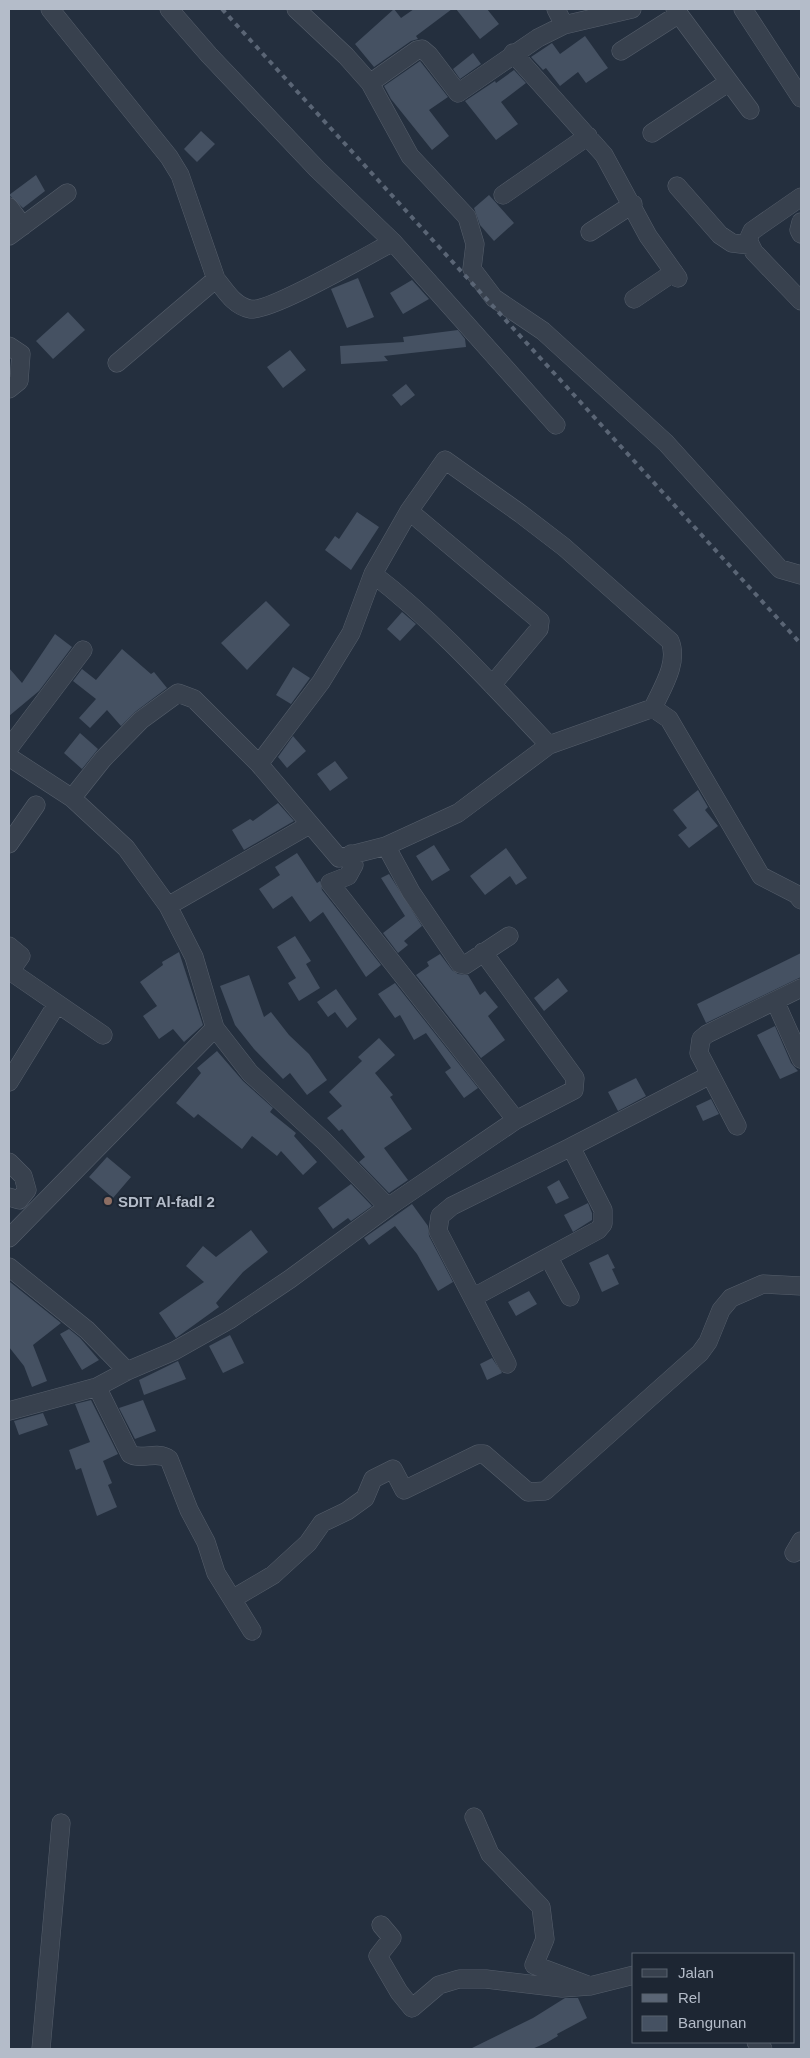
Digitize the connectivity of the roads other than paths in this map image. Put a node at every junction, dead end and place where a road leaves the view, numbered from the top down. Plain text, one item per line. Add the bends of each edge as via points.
1 (50, 9) edge
2 (170, 9) edge
3 (296, 9) edge
4 (556, 9) edge
5 (632, 9) edge
6 (743, 9) edge
7 (677, 11) edge
8 (564, 25) junction
9 (621, 51) dead end
10 (513, 53) junction
11 (729, 82) junction
12 (370, 83) junction
13 (801, 98) edge
14 (750, 110) dead end
15 (652, 133) dead end
16 (588, 136) junction
17 (678, 186) dead end
18 (66, 193) dead end
19 (503, 195) dead end
20 (801, 196) edge
21 (632, 204) junction
22 (9, 207) edge
23 (801, 222) edge
24 (16, 231) edge
25 (590, 232) dead end
26 (801, 234) edge
27 (393, 242) junction
28 (749, 245) junction
29 (216, 279) junction
30 (634, 299) dead end
31 (801, 301) edge
32 (9, 346) edge
33 (117, 363) dead end
34 (9, 389) edge
35 (556, 425) dead end
36 (408, 512) junction
37 (372, 574) junction
38 (801, 575) edge
39 (83, 650) dead end
40 (492, 685) junction
41 (653, 708) junction
42 (540, 720) dead end
43 (554, 743) junction
44 (9, 748) edge
45 (9, 757) edge
46 (259, 764) junction
47 (72, 798) junction
48 (36, 805) dead end
49 (309, 825) junction
50 (9, 844) edge
51 (386, 846) junction
52 (351, 854) junction
53 (801, 900) edge
54 (168, 906) junction
55 (509, 936) dead end
56 (9, 946) edge
57 (483, 952) junction
58 (9, 972) edge
59 (801, 988) edge
60 (776, 1001) junction
61 (58, 1004) junction
62 (216, 1028) junction
63 (103, 1036) dead end
64 (801, 1059) edge
65 (710, 1075) junction
66 (10, 1077) edge
67 (516, 1120) junction
68 (737, 1126) dead end
69 (571, 1147) junction
70 (9, 1162) edge
71 (9, 1197) edge
72 (388, 1207) junction
73 (9, 1238) edge
74 (549, 1258) junction
75 (9, 1267) edge
76 (801, 1286) edge
77 (474, 1297) junction
78 (570, 1297) dead end
79 (508, 1364) dead end
80 (127, 1371) junction
81 (97, 1387) junction
82 (9, 1411) edge
83 (234, 1598) junction
84 (252, 1631) dead end
85 (474, 1817) dead end
86 (61, 1822) dead end
87 (381, 1926) dead end
88 (632, 1975) edge
89 (590, 1986) junction
90 (41, 2049) edge

1 - 29 street via 170,157 180,175
2 - 27 street via 317,169
3 - 12 street
4 - 8 street
5 - 8 street
6 - 13 street
7 - 9 street
7 - 11 street
8 - 10 street
10 - 12 street via 458,93 422,50 417,50
10 - 16 street
11 - 14 street
11 - 15 street
12 - 38 street via 410,156 467,217 475,244 472,269 494,298 543,331 666,443 780,569
16 - 19 street
16 - 21 street via 604,155
17 - 28 street via 720,235 732,243
18 - 24 street
20 - 28 street via 752,231
21 - 25 street
21 - 30 street via 648,236 676,275
22 - 24 street
23 - 26 street
27 - 29 street via 322,280 252,310 241,307
27 - 35 street
28 - 31 street
29 - 33 street
32 - 34 street via 21,354 19,381
36 - 37 street
36 - 40 street via 540,621 539,629
36 - 41 street via 442,461 447,460 564,547 670,641 674,659
37 - 40 street via 438,630
37 - 46 street via 351,633 322,682
39 - 44 street
40 - 43 street
41 - 43 street
41 - 53 street via 668,719 760,876 796,894
42 - 43 street
43 - 51 street via 458,813
45 - 47 street
46 - 47 street via 194,699 178,693 141,720 102,759
46 - 49 street
47 - 54 street via 126,848
48 - 50 street
49 - 52 street via 339,858
49 - 54 street
51 - 52 street
51 - 57 street via 458,963 465,964
52 - 67 street via 354,865 348,876 330,884
54 - 62 street via 194,957
55 - 57 street
56 - 58 street via 22,956
57 - 67 street via 576,1078 574,1090
58 - 61 street
59 - 60 street
60 - 64 street
60 - 65 street via 701,1039 699,1053
61 - 63 street
61 - 66 street
62 - 72 street via 250,1073 324,1141
62 - 73 street
65 - 68 street
65 - 69 street
67 - 72 street
69 - 74 street via 602,1210 603,1224
69 - 77 street via 452,1206 440,1216 438,1231
70 - 71 street via 23,1176 27,1190 19,1200
72 - 80 street via 229,1320 174,1351
74 - 77 street
74 - 78 street
75 - 80 street via 87,1330
76 - 83 street via 763,1284 731,1298 721,1310 700,1353 545,1492 528,1492 484,1454 404,1490 393,1469 373,1479 365,1498 348,1511 322,1523 308,1543 273,1574
77 - 79 street
80 - 81 street
81 - 82 street
81 - 83 street via 130,1454 136,1457 160,1454 169,1459 206,1542 216,1573
83 - 84 street
85 - 89 street via 490,1854 541,1907 545,1939 534,1965
86 - 90 street
87 - 89 street via 392,1938 378,1956 412,2008 439,1985 459,1979 562,1988
88 - 89 street

